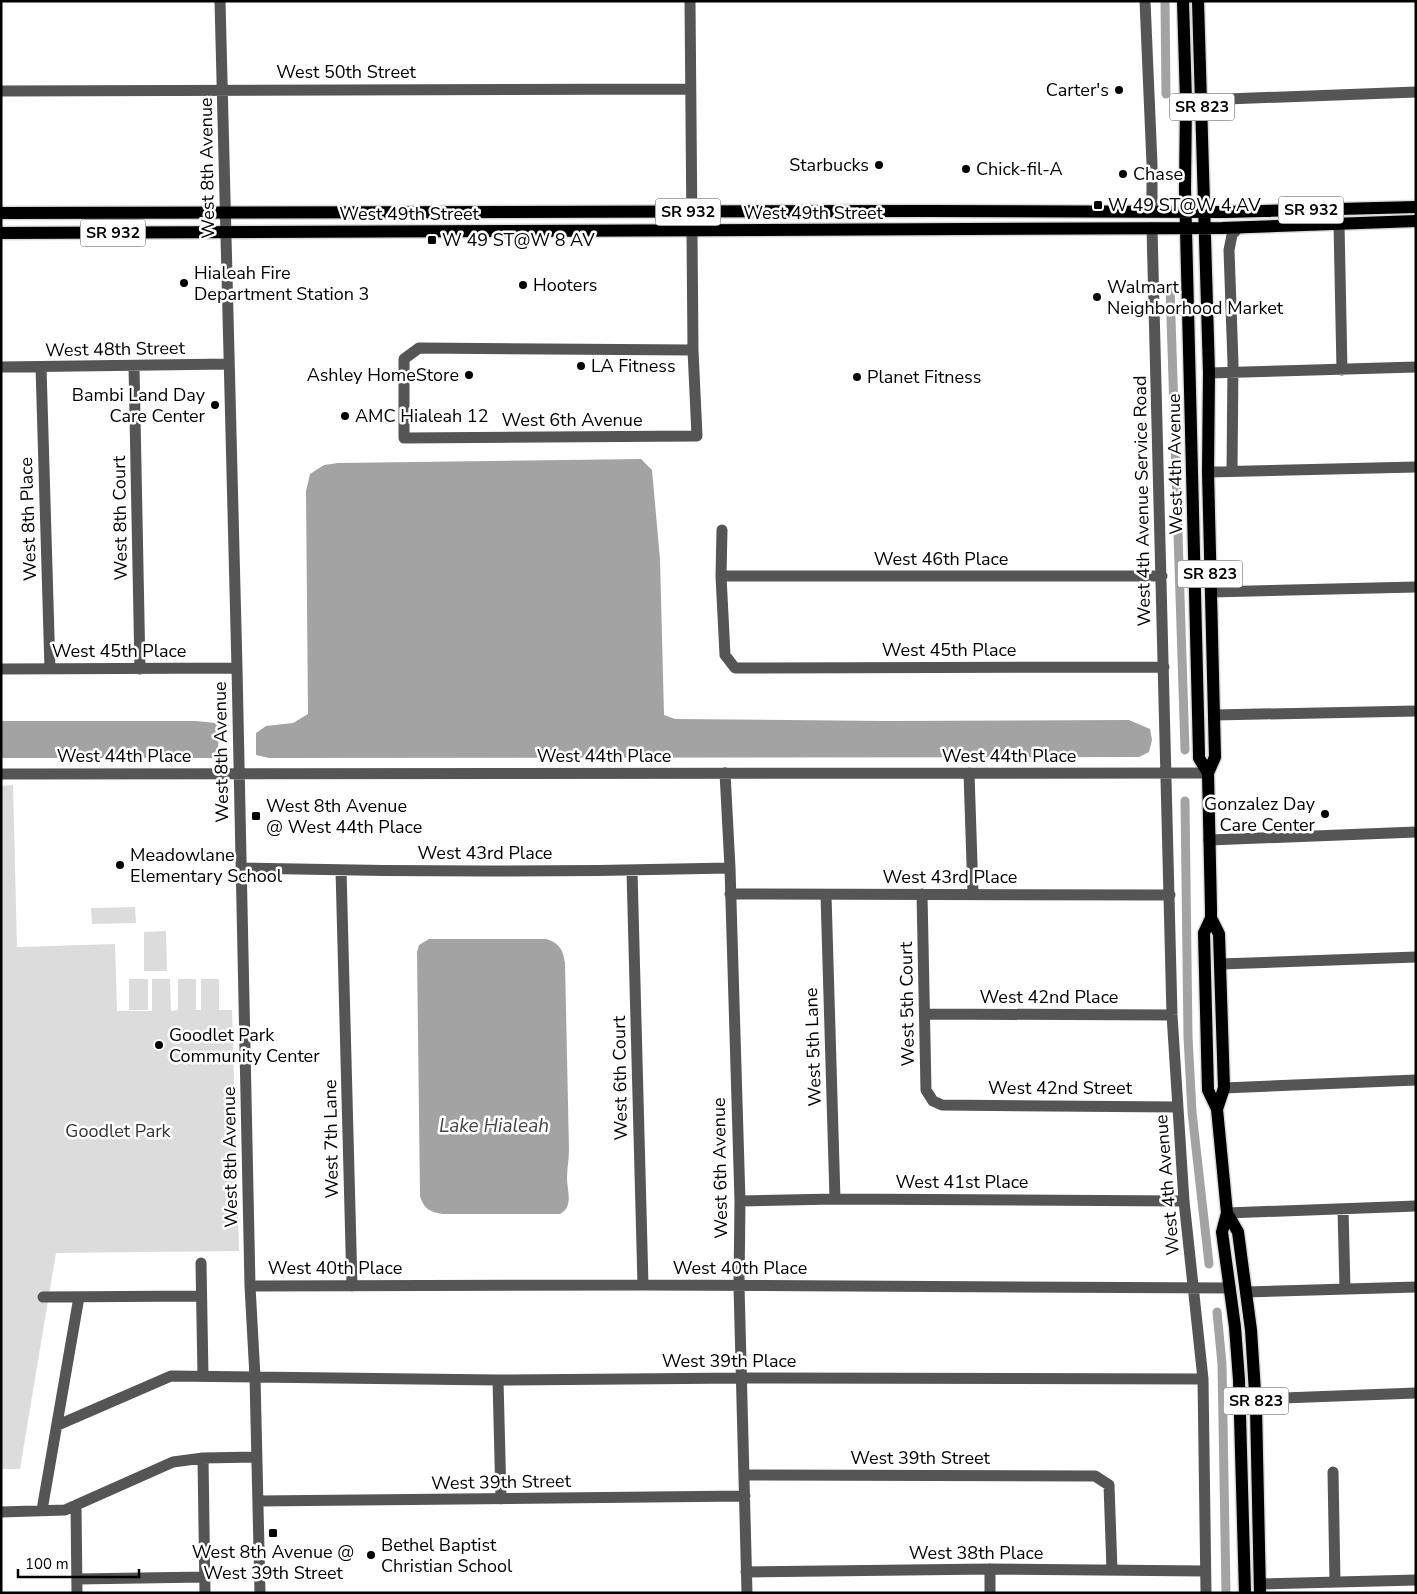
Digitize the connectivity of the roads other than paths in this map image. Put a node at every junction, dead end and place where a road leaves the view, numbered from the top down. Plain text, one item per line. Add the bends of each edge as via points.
1 (220, 1) edge
2 (690, 1) edge
3 (1145, 1) edge
4 (1183, 1) edge
5 (1198, 1) edge
6 (690, 89) junction
7 (223, 90) junction
8 (1, 91) edge
9 (1416, 92) edge
10 (1202, 100) junction
11 (1416, 207) edge
12 (1152, 211) junction
13 (692, 212) junction
14 (1185, 212) junction
15 (1205, 212) junction
16 (1, 213) edge
17 (144, 213) junction
18 (225, 213) junction
19 (468, 213) junction
20 (521, 213) junction
21 (1416, 221) edge
22 (1339, 224) junction
23 (1152, 228) junction
24 (1186, 228) junction
25 (1206, 228) junction
26 (1238, 228) junction
27 (692, 231) junction
28 (225, 232) junction
29 (416, 232) junction
30 (469, 232) junction
31 (1, 233) edge
32 (84, 233) junction
33 (693, 350) junction
34 (229, 364) junction
35 (134, 366) junction
36 (1, 367) edge
37 (41, 367) junction
38 (1416, 367) edge
39 (1342, 370) junction
40 (1232, 372) junction
41 (1210, 373) junction
42 (1191, 452) junction
43 (1416, 467) edge
44 (1232, 471) junction
45 (1208, 472) junction
46 (722, 530) dead end
47 (1195, 574) junction
48 (721, 576) junction
49 (1162, 576) junction
50 (1416, 587) edge
51 (1211, 592) junction
52 (237, 668) junction
53 (1164, 668) junction
54 (1, 669) edge
55 (50, 669) junction
56 (140, 669) junction
57 (1416, 711) edge
58 (1214, 716) junction
59 (239, 773) junction
60 (726, 773) junction
61 (969, 773) junction
62 (1167, 773) junction
63 (1208, 773) junction
64 (1, 774) edge
65 (1416, 832) edge
66 (1209, 840) junction
67 (241, 868) junction
68 (730, 868) junction
69 (341, 870) junction
70 (632, 871) junction
71 (730, 894) junction
72 (922, 894) junction
73 (973, 894) junction
74 (826, 895) junction
75 (1170, 895) junction
76 (1211, 918) junction
77 (1416, 957) edge
78 (1220, 964) junction
79 (925, 1014) junction
80 (1172, 1015) junction
81 (1416, 1080) edge
82 (1224, 1088) junction
83 (942, 1105) joint
84 (1178, 1106) junction
85 (1217, 1109) junction
86 (835, 1199) junction
87 (1184, 1200) junction
88 (740, 1201) junction
89 (1416, 1206) edge
90 (1342, 1209) junction
91 (1227, 1213) junction
92 (201, 1263) dead end
93 (643, 1285) junction
94 (250, 1286) junction
95 (352, 1286) junction
96 (739, 1286) junction
97 (1416, 1287) edge
98 (1194, 1288) junction
99 (1230, 1288) junction
100 (1345, 1289) junction
101 (1246, 1292) junction
102 (201, 1296) junction
103 (43, 1297) dead end
104 (79, 1297) junction
105 (203, 1376) junction
106 (255, 1377) junction
107 (742, 1378) junction
108 (1203, 1379) junction
109 (498, 1380) junction
110 (1416, 1393) edge
111 (1256, 1399) junction
112 (58, 1425) junction
113 (257, 1456) junction
114 (203, 1458) junction
115 (1333, 1472) dead end
116 (744, 1475) junction
117 (745, 1496) junction
118 (501, 1499) junction
119 (258, 1501) junction
120 (76, 1506) junction
121 (42, 1510) junction
122 (1, 1512) edge
123 (990, 1569) junction
124 (1112, 1570) junction
125 (1244, 1570) junction
126 (1205, 1571) junction
127 (746, 1572) junction
128 (205, 1577) junction
129 (77, 1580) junction
130 (1416, 1580) edge
131 (1335, 1582) junction
132 (1260, 1588) edge
133 (77, 1593) edge
134 (206, 1593) edge
135 (260, 1593) edge
136 (747, 1593) edge
137 (990, 1593) edge
138 (1206, 1593) edge
139 (1244, 1593) edge

1 - 7 street, West 8th Avenue
2 - 6 street, West 6th Avenue
3 - 12 street
4 - 14 main road, SR 823
5 - 10 main road, SR 823
6 - 7 street, West 50th Street
6 - 13 street, West 6th Avenue
7 - 8 street, West 50th Street
7 - 18 street, West 8th Avenue
9 - 10 street
10 - 15 main road, SR 823
11 - 15 main road, West 49th Street / SR 932
12 - 13 main road, West 49th Street / SR 932
12 - 14 main road, West 49th Street / SR 932
13 - 20 main road, West 49th Street / SR 932
13 - 27 street, West 6th Avenue
14 - 15 main road, West 49th Street / SR 932
14 - 24 main road, West 4th Avenue / SR 823
15 - 25 main road, West 4th Avenue / SR 823
16 - 17 main road, West 49th Street / SR 932
17 - 18 main road, West 49th Street / SR 932
17 - 32 main road via 95,218
18 - 19 main road, West 49th Street / SR 932
18 - 28 street, West 8th Avenue
19 - 20 main road, West 49th Street / SR 932
19 - 29 main road via 453,225
20 - 30 main road via 478,218
21 - 22 main road, West 49th Street / SR 932
22 - 26 main road, West 49th Street / SR 932
22 - 39 street
23 - 24 main road, West 49th Street / SR 932
23 - 27 main road, West 49th Street / SR 932
23 - 49 street, West 4th Avenue Service Road
24 - 25 main road, West 49th Street / SR 932
24 - 42 main road, West 4th Avenue / SR 823
25 - 26 main road, West 49th Street / SR 932
25 - 41 main road, West 4th Avenue / SR 823
26 - 40 street via 1232,235 1229,250
27 - 30 main road, West 49th Street / SR 932
27 - 33 street, West 6th Avenue
28 - 29 main road, West 49th Street / SR 932
28 - 32 main road, West 49th Street / SR 932
28 - 34 street, West 8th Avenue
29 - 30 main road, West 49th Street / SR 932
31 - 32 main road, West 49th Street / SR 932
33 - 33 street, West 6th Avenue via 696,436 404,438 404,359 419,348
34 - 35 street, West 48th Street
34 - 52 street, West 8th Avenue
35 - 37 street, West 48th Street
35 - 56 street, West 8th Court
36 - 37 street, West 48th Street
37 - 55 street, West 8th Place
38 - 39 street
39 - 40 street
40 - 41 street
40 - 44 street
41 - 45 main road, West 4th Avenue / SR 823
42 - 45 main road via 1201,468
42 - 47 main road, West 4th Avenue / SR 823
43 - 44 street
44 - 45 street
45 - 51 main road, West 4th Avenue / SR 823
46 - 48 street
47 - 51 main road via 1199,584
47 - 63 main road, West 4th Avenue / SR 823 via 1199,758
48 - 49 street, West 46th Place
48 - 53 street, West 45th Place via 725,655 735,668
49 - 53 street, West 4th Avenue Service Road
50 - 51 street
51 - 58 main road, West 4th Avenue / SR 823
52 - 56 street, West 45th Place
52 - 59 street, West 8th Avenue
53 - 62 street, West 4th Avenue Service Road
54 - 55 street, West 45th Place
55 - 56 street, West 45th Place
57 - 58 street
58 - 63 main road, West 4th Avenue / SR 823 via 1215,757
59 - 60 street, West 44th Place
59 - 64 street, West 44th Place
59 - 67 street, West 8th Avenue
60 - 61 street, West 44th Place
60 - 68 street, West 6th Avenue
61 - 62 street, West 44th Place
61 - 73 street
62 - 63 street, West 44th Place
62 - 75 street, West 4th Avenue
63 - 66 main road, West 4th Avenue / SR 823
65 - 66 street
66 - 76 main road, West 4th Avenue / SR 823
67 - 69 street, West 43rd Place
67 - 94 street, West 8th Avenue
68 - 70 street, West 43rd Place
68 - 71 street, West 6th Avenue
69 - 70 street, West 43rd Place
69 - 95 street, West 7th Lane
70 - 93 street, West 6th Court
71 - 74 street, West 43rd Place
71 - 88 street, West 6th Avenue
72 - 73 street, West 43rd Place
72 - 74 street, West 43rd Place
72 - 79 street, West 5th Court
73 - 75 street, West 43rd Place
74 - 86 street, West 5th Lane
75 - 80 street, West 4th Avenue
76 - 78 main road, West 4th Avenue / SR 823 via 1219,934
76 - 85 main road, West 4th Avenue / SR 823 via 1204,933 1207,1064 1208,1090
77 - 78 street
78 - 82 main road, West 4th Avenue / SR 823
79 - 80 street, West 42nd Place
79 - 83 street, West 5th Court via 926,1090 933,1102
80 - 84 street, West 4th Avenue
81 - 82 street
82 - 85 main road, West 4th Avenue / SR 823
83 - 84 street, West 42nd Street
84 - 87 street, West 4th Avenue
85 - 91 main road, West 4th Avenue / SR 823
86 - 87 street, West 41st Place
86 - 88 street, West 41st Place
87 - 98 street, West 4th Avenue
88 - 96 street, West 6th Avenue
89 - 90 street
90 - 91 street
90 - 100 street
91 - 99 main road, West 4th Avenue / SR 823 via 1222,1232
91 - 101 main road, West 4th Avenue / SR 823 via 1237,1229
92 - 102 street
93 - 95 street, West 40th Place
93 - 96 street, West 40th Place
94 - 95 street, West 40th Place
94 - 106 street, West 8th Avenue
96 - 98 street, West 40th Place
96 - 107 street, West 6th Avenue
97 - 100 street
98 - 99 street, West 40th Place
98 - 108 street, West 4th Avenue
99 - 125 main road, West 4th Avenue / SR 823 via 1240,1409
100 - 101 street
101 - 111 main road, West 4th Avenue / SR 823
102 - 104 street
102 - 105 street
103 - 104 street
104 - 112 street
105 - 106 street, West 39th Place
105 - 112 street, West 39th Place via 171,1376
106 - 109 street, West 39th Place
106 - 113 street, West 8th Avenue
107 - 108 street, West 39th Place
107 - 109 street, West 39th Place
107 - 116 street, West 6th Avenue
108 - 126 street, West 4th Avenue
109 - 118 street
110 - 111 street
111 - 132 main road, West 4th Avenue / SR 823
112 - 121 street
113 - 114 street
113 - 119 street, West 8th Avenue
114 - 120 street via 173,1462
114 - 128 street
115 - 131 street
116 - 117 street, West 6th Avenue
116 - 124 street, West 39th Street via 1095,1476 1109,1485
117 - 118 street, West 39th Street
117 - 127 street, West 6th Avenue
118 - 119 street, West 39th Street
119 - 135 street, West 8th Avenue
120 - 121 street via 64,1510
120 - 129 street
121 - 122 street
123 - 124 street, West 38th Place
123 - 127 street, West 38th Place
123 - 137 street
124 - 126 street, West 38th Place
125 - 132 main road
125 - 139 main road, West 4th Avenue / SR 823
126 - 138 street, West 4th Avenue
127 - 136 street, West 6th Avenue
128 - 129 street
128 - 134 street
129 - 133 street
130 - 131 street
131 - 132 street

